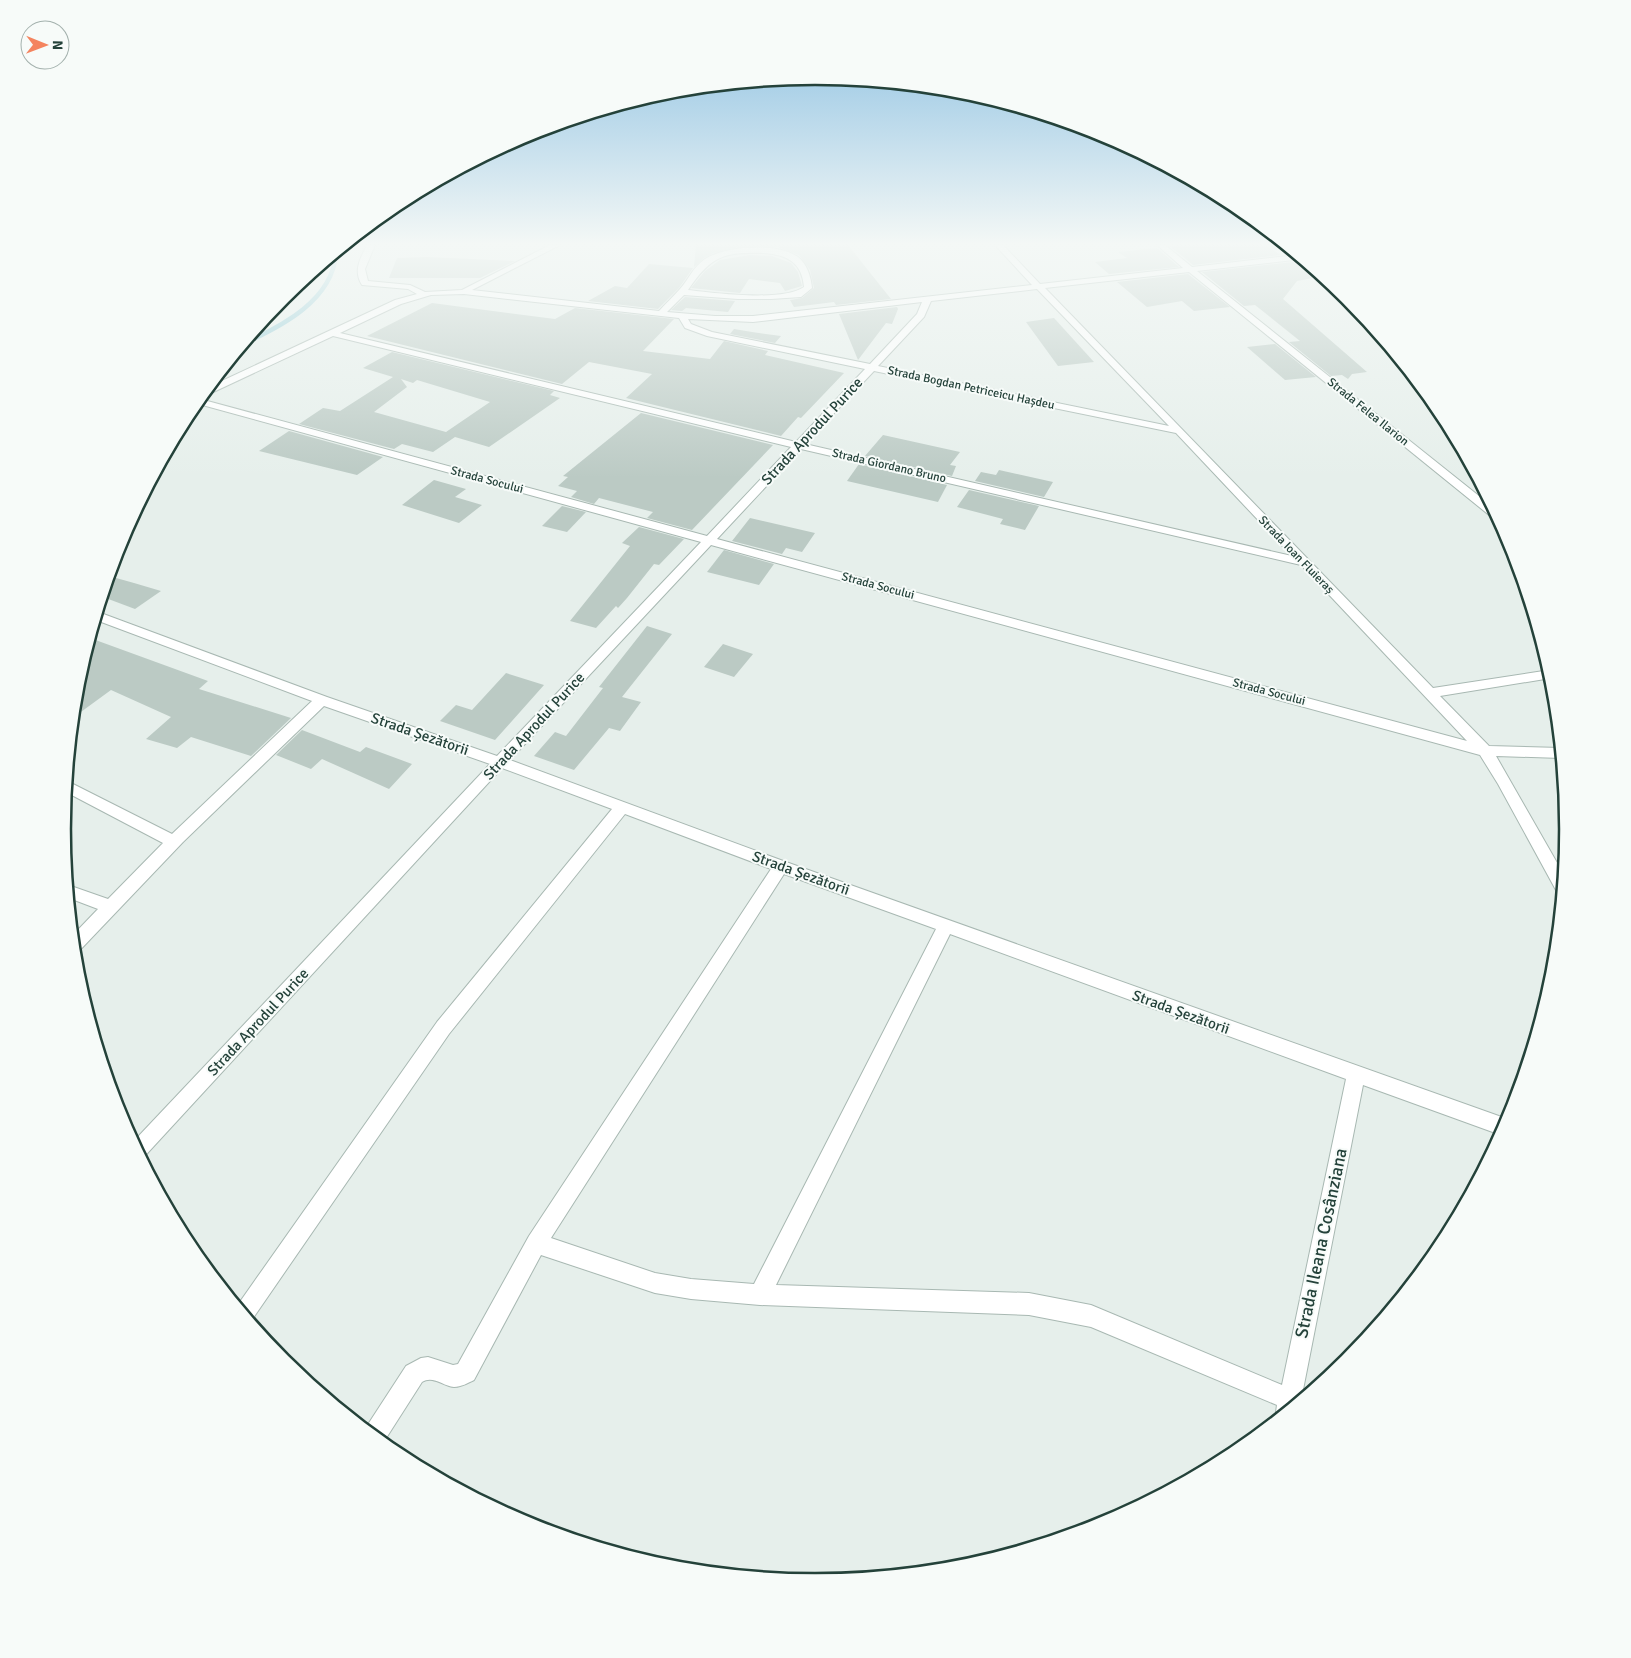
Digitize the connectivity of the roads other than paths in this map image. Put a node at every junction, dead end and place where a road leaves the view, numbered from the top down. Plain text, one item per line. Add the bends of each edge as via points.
1 (354, 322) edge
2 (686, 322) edge
3 (914, 322) edge
4 (1074, 322) edge
5 (1257, 322) edge
6 (331, 333) junction
7 (871, 368) junction
8 (217, 388) edge
9 (206, 403) edge
10 (1179, 431) junction
11 (799, 445) junction
12 (1487, 508) edge
13 (710, 540) junction
14 (1302, 562) junction
15 (102, 618) edge
16 (1543, 675) edge
17 (1430, 693) junction
18 (322, 700) junction
19 (1485, 751) junction
20 (1555, 753) edge
21 (500, 762) junction
22 (73, 789) edge
23 (622, 808) junction
24 (174, 842) junction
25 (780, 866) junction
26 (1558, 879) edge
27 (74, 892) edge
28 (110, 907) junction
29 (946, 926) junction
30 (80, 939) edge
31 (1356, 1075) junction
32 (1498, 1125) edge
33 (143, 1146) edge
34 (536, 1243) junction
35 (760, 1295) junction
36 (247, 1309) edge
37 (1288, 1403) edge
38 (1287, 1404) edge
39 (378, 1430) edge

1 - 6 street
2 - 7 street, Strada Bogdan Petriceicu Hașdeu via 710,334
3 - 7 street, Strada Aprodul Purice
4 - 10 street, Strada Ioan Fluieraș
5 - 12 street, Strada Felea Ilarion
6 - 8 street
6 - 11 street, Strada Giordano Bruno
7 - 10 street, Strada Bogdan Petriceicu Hașdeu
7 - 11 street, Strada Aprodul Purice
9 - 13 street, Strada Socului
10 - 14 street, Strada Ioan Fluieraș
11 - 13 street, Strada Aprodul Purice
11 - 14 street, Strada Giordano Bruno
13 - 19 street, Strada Socului
13 - 21 street, Strada Aprodul Purice
14 - 17 street, Strada Ioan Fluieraș
15 - 18 street, Strada Șezătorii
16 - 17 street
17 - 19 street, Strada Ioan Fluieraș
18 - 21 street, Strada Șezătorii
18 - 24 street
19 - 20 street, Strada Socului
19 - 26 street, Strada Ioan Fluieraș
21 - 23 street, Strada Șezătorii
21 - 33 street, Strada Aprodul Purice
22 - 24 street
23 - 25 street, Strada Șezătorii
23 - 36 street via 443,1028
24 - 28 street
25 - 29 street, Strada Șezătorii
25 - 34 street
27 - 28 street
28 - 30 street
29 - 31 street, Strada Șezătorii
29 - 35 street
31 - 32 street, Strada Șezătorii
31 - 37 street, Strada Ileana Cosânziana
34 - 35 street via 655,1283 691,1290
34 - 39 street via 466,1372 452,1377 431,1368 419,1369
35 - 38 street via 1030,1304 1091,1316

